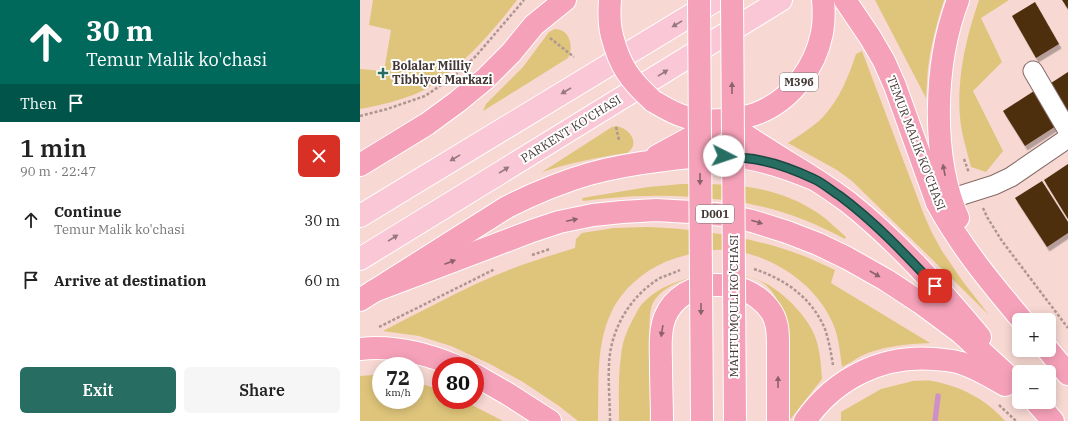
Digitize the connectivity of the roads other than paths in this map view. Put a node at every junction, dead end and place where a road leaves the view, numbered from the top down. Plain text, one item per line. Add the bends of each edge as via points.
1 (553, 0) edge
2 (566, 0) edge
3 (610, 0) edge
4 (699, 0) edge
5 (716, 0) edge
6 (732, 0) edge
7 (781, 0) edge
8 (823, 0) edge
9 (845, 0) edge
10 (958, 0) edge
11 (534, 25) junction
12 (1033, 71) dead end
13 (722, 121) junction
14 (1068, 131) edge
15 (1068, 138) edge
16 (645, 162) junction
17 (360, 165) edge
18 (816, 180) junction
19 (944, 201) junction
20 (360, 216) edge
21 (360, 259) edge
22 (367, 295) edge
23 (1016, 313) edge
24 (360, 349) edge
25 (1054, 357) edge
26 (432, 358) edge
27 (1012, 374) edge
28 (1068, 374) edge
29 (484, 380) edge
30 (1012, 380) edge
31 (1012, 389) edge
32 (1042, 409) edge
33 (550, 421) edge
34 (662, 421) edge
35 (702, 421) edge
36 (734, 421) edge
37 (778, 421) edge
38 (805, 421) edge
39 (1053, 421) edge

1 - 11 highway
2 - 11 highway
3 - 13 highway, M39б, bridge via 609,23 612,36 620,61 634,83 653,101 669,110 686,117
4 -> 35 highway, bridge
5 -> 20 main road
36 -> 6 highway, MAHTUMQULI KO'CHASI, bridge
21 -> 7 main road, PARKENT KO'CHASI
8 - 13 highway, M39б via 822,33 810,67 800,81 773,105 757,114
9 - 19 highway, TEMUR MALIK KO'CHASI via 884,61
19 -> 10 highway via 944,169 939,126 940,84 947,37
11 - 17 highway via 511,53 457,102 427,124
12 - 14 street
13 - 16 highway, M39б
13 - 18 highway, M39б
15 - 19 street via 1011,177
16 - 18 highway, D001 via 682,157 746,158 767,162
16 - 22 highway, D001 via 589,174 512,204
18 - 27 highway, D001 via 847,202 907,257 944,295
19 - 23 highway via 957,214 972,247 1000,294
22 -> 30 highway, D001 via 532,231 565,221 622,212 670,211 724,215 752,221 818,244 886,280 960,332
24 - 26 highway via 384,348
25 - 28 highway
29 - 33 highway
31 - 38 highway via 980,371 951,360 890,362 875,366 847,380 823,399
32 - 39 highway
37 -> 34 highway via 778,342 775,320 764,302 744,290 718,285 706,285 685,293 664,318 661,337

